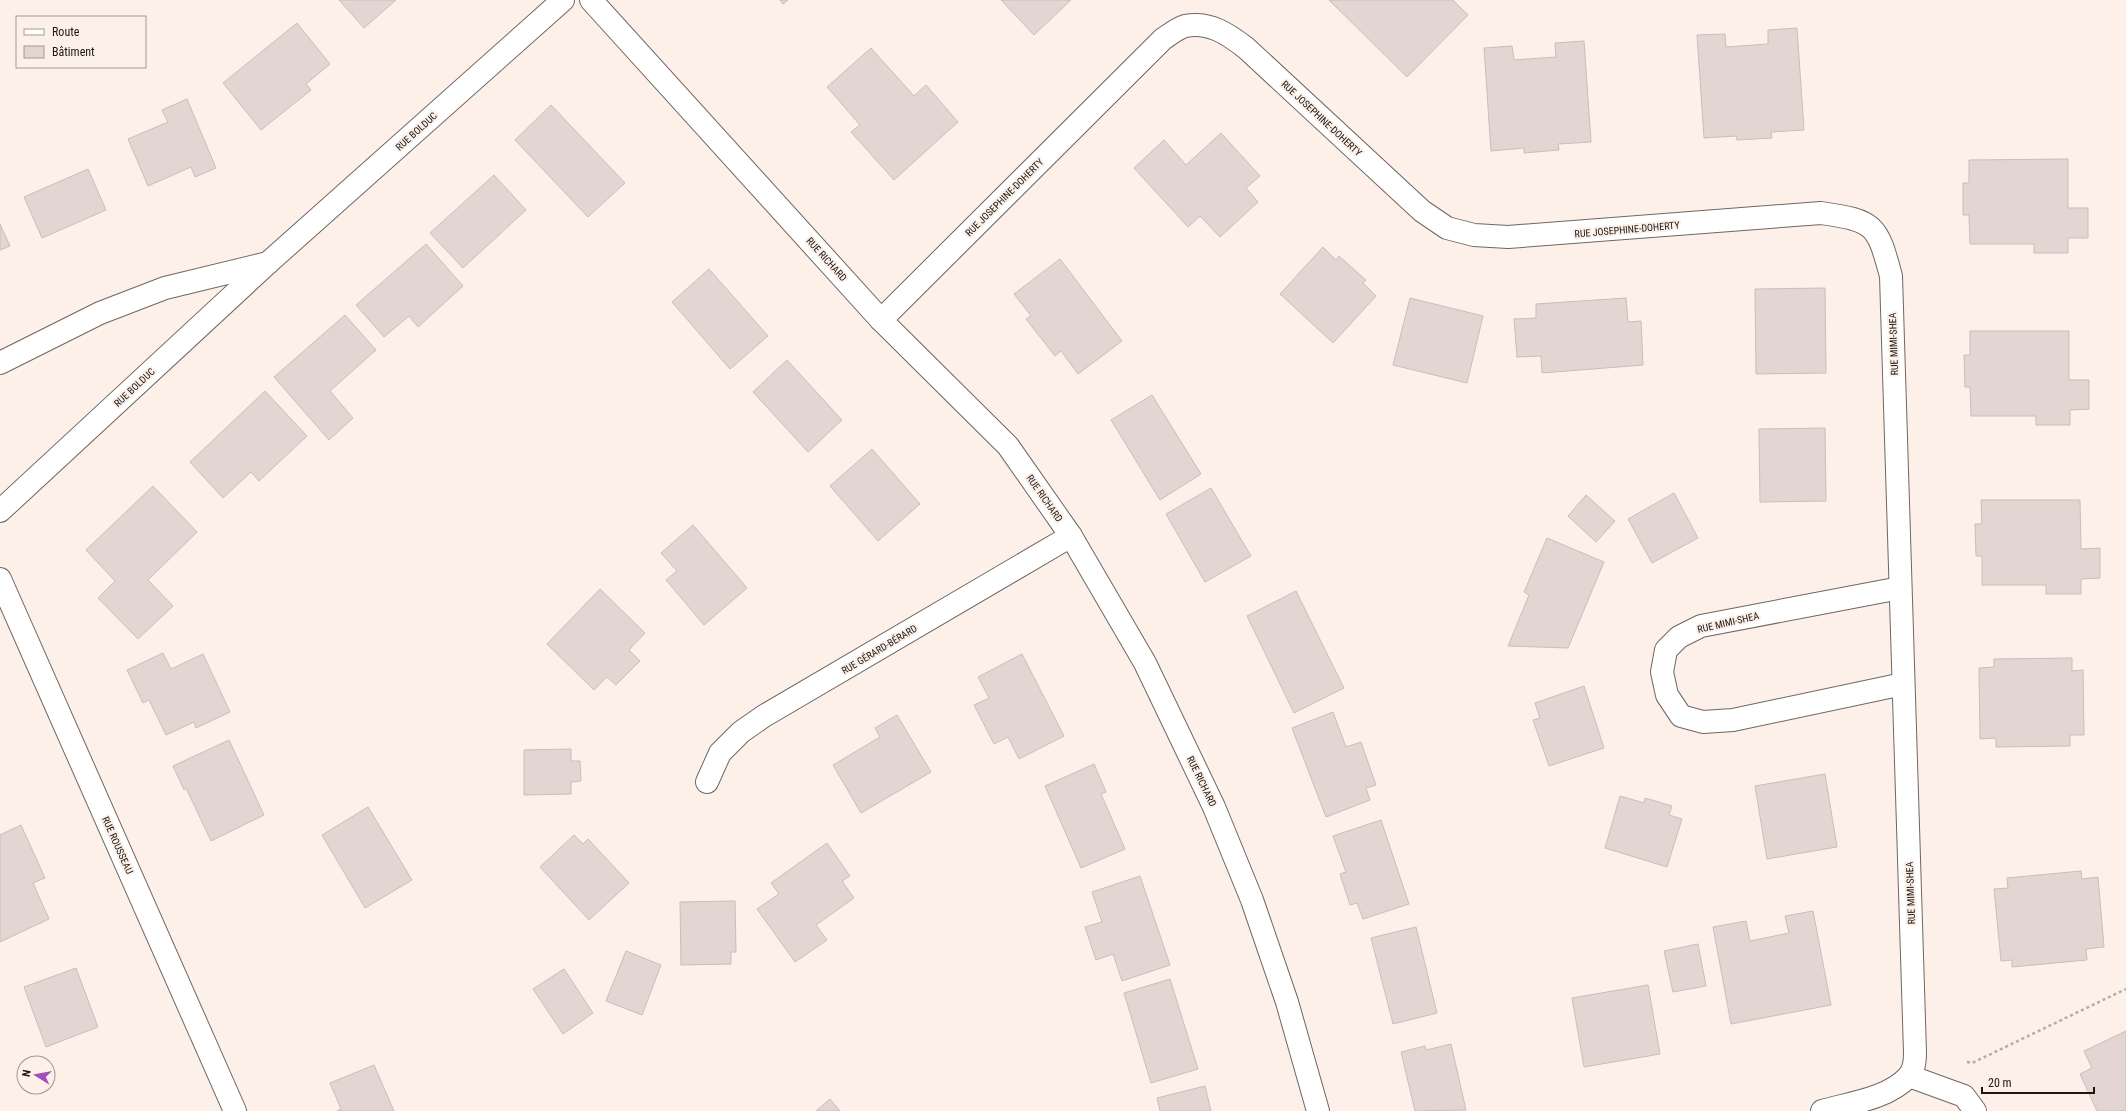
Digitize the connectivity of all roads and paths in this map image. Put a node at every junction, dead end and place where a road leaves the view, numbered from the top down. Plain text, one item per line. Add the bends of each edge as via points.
1 (563, 0) edge
2 (591, 0) edge
3 (1869, 225) joint
4 (269, 262) junction
5 (881, 320) junction
6 (0, 363) edge
7 (0, 511) edge
8 (1071, 536) junction
9 (0, 579) edge
10 (1900, 588) junction
11 (1903, 684) junction
12 (707, 782) dead end
13 (2126, 989) edge
14 (1965, 1062) dead end
15 (1909, 1076) junction
16 (1870, 1105) edge
17 (235, 1111) edge
18 (1318, 1111) edge
19 (1822, 1111) edge
20 (1976, 1111) edge

1 - 4 street, RUE BOLDUC
2 - 5 street, RUE RICHARD
3 - 5 street, RUE JOSEPHINE-DOHERTY via 1851,217 1821,213 1508,237 1474,235 1447,228 1422,211 1227,33 1205,26 1184,26 1163,39
3 - 10 street, RUE MIMI-SHEA via 1882,241 1891,276
4 - 6 street, RUE BOLDUC via 165,288 100,314
4 - 7 street, RUE BOLDUC
5 - 8 street, RUE RICHARD via 1008,446
8 - 12 street, RUE GÉRARD-BÉRARD via 764,716 741,732 720,753
8 - 18 street, RUE RICHARD via 1145,663 1214,807 1252,900 1287,1002
9 - 17 street, RUE ROUSSEAU
10 - 11 street, RUE MIMI-SHEA
10 - 11 street, RUE MIMI-SHEA via 1701,626 1679,637 1666,650 1662,672 1667,695 1681,716 1703,722 1733,720
11 - 15 street, RUE MIMI-SHEA via 1915,1053 1914,1066
13 - 14 path via 1972,1063
15 - 16 street
15 - 20 street via 1964,1096
16 - 19 street

